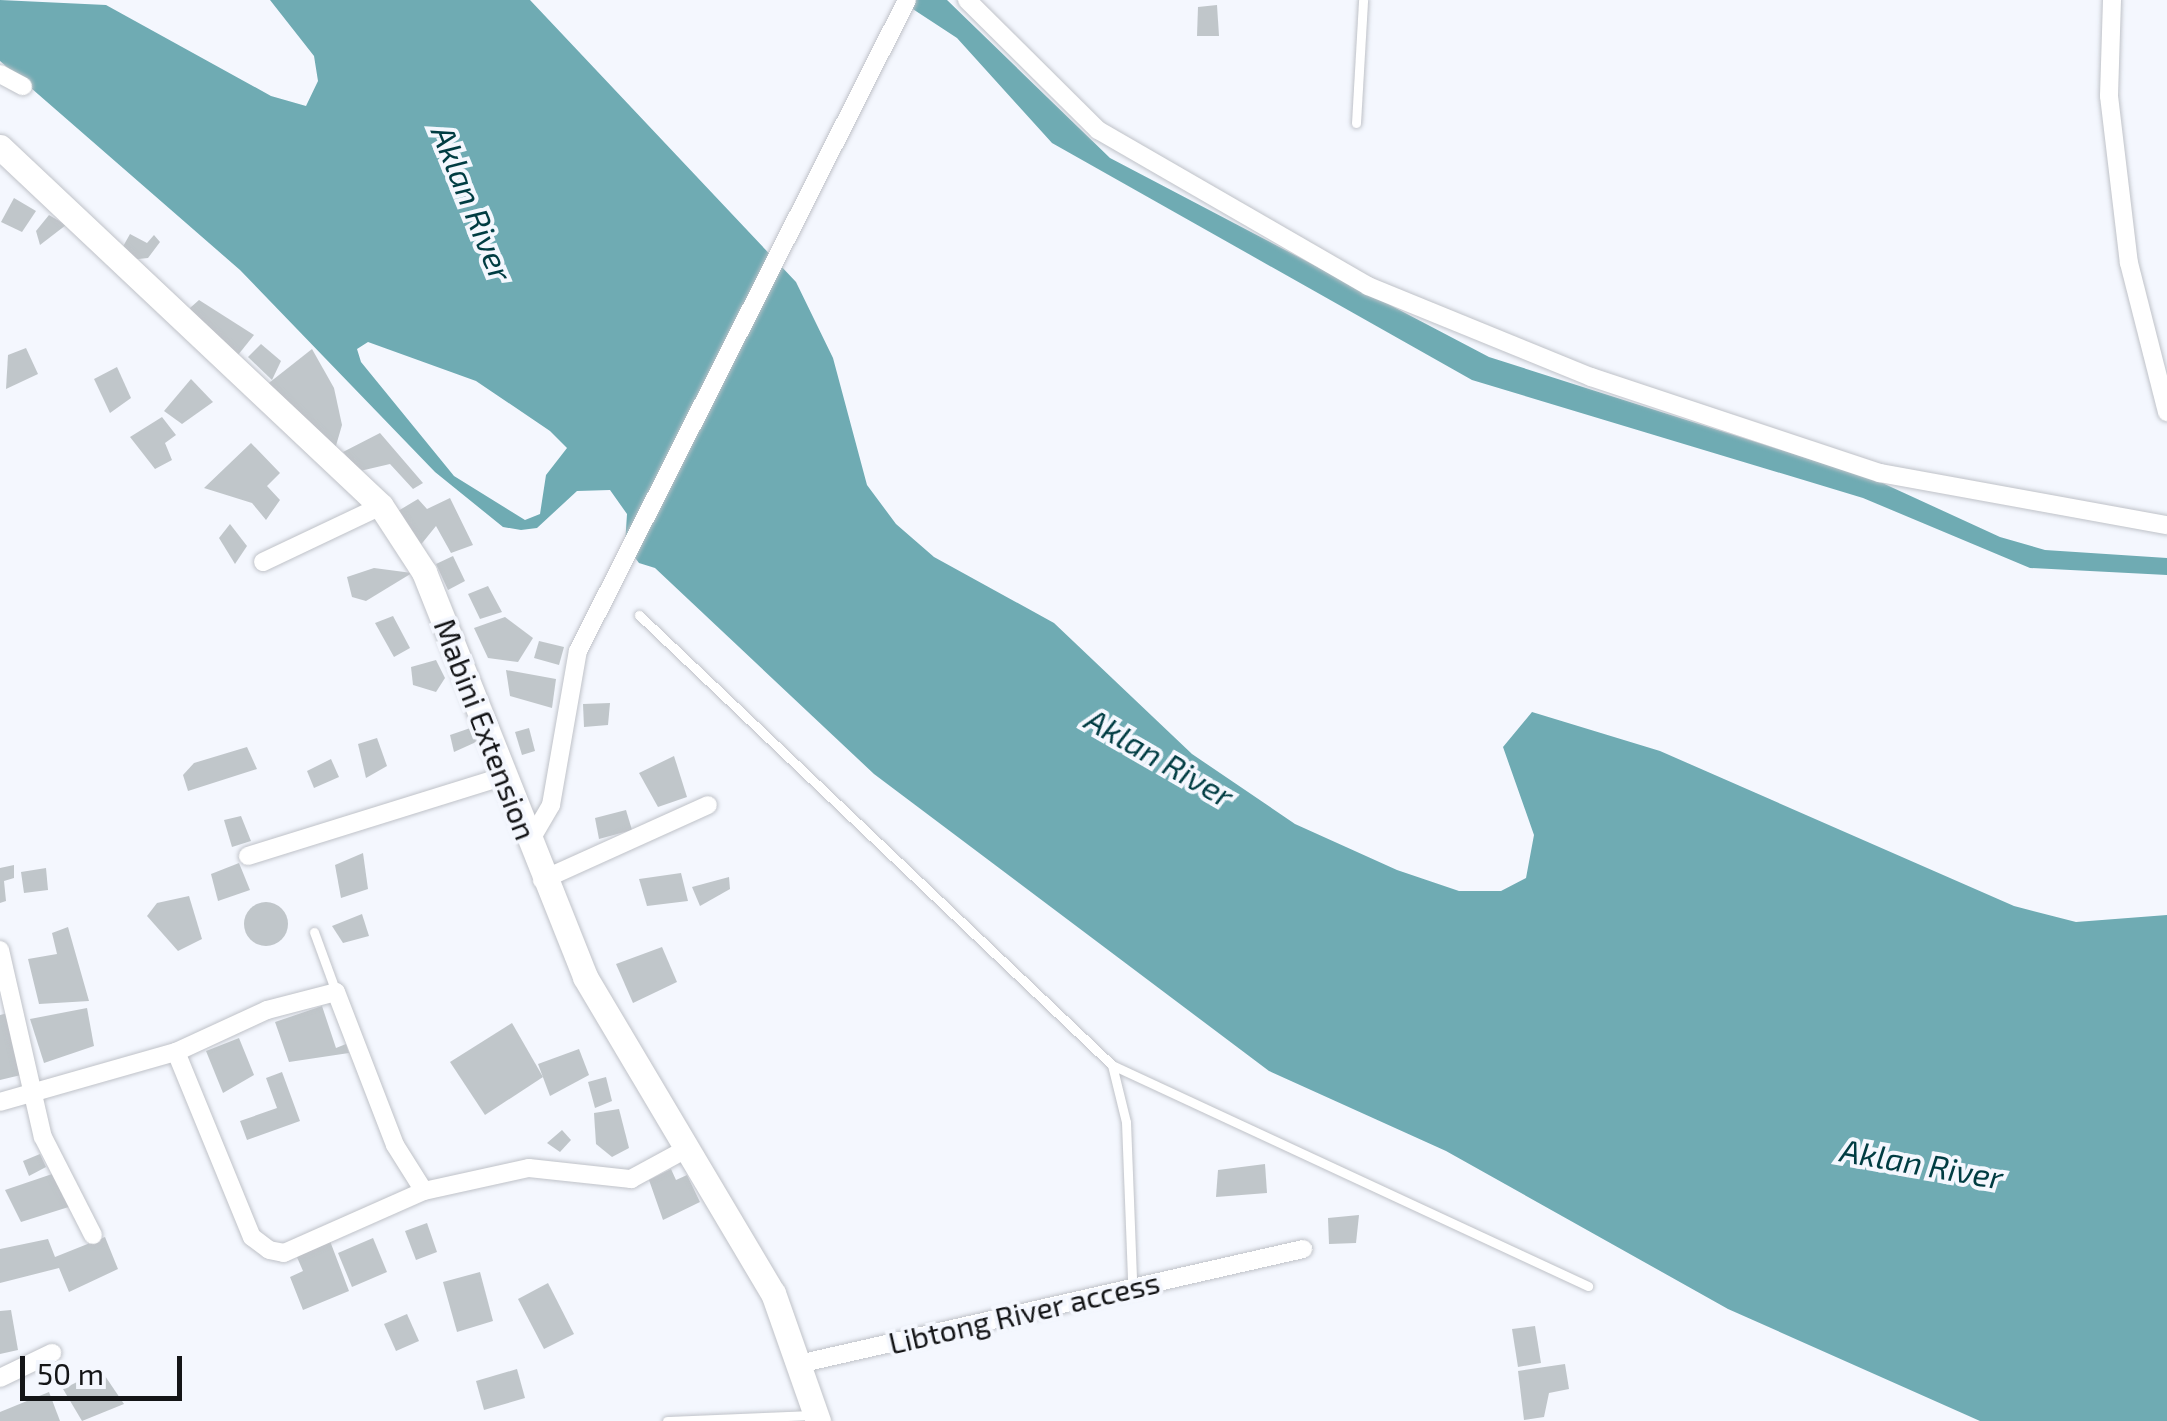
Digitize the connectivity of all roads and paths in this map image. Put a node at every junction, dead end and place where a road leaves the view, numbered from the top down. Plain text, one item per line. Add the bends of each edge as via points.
1 (907, 0) edge
2 (967, 0) edge
3 (1362, 0) edge
4 (2112, 0) edge
5 (0, 74) edge
6 (23, 86) dead end
7 (1356, 123) dead end
8 (0, 147) edge
9 (2167, 412) edge
10 (381, 506) junction
11 (2167, 525) edge
12 (263, 562) dead end
13 (639, 614) dead end
14 (502, 777) junction
15 (708, 805) dead end
16 (530, 842) junction
17 (248, 856) dead end
18 (542, 880) junction
19 (314, 932) dead end
20 (0, 950) edge
21 (336, 992) junction
22 (176, 1052) junction
23 (1112, 1065) junction
24 (35, 1089) junction
25 (0, 1102) edge
26 (686, 1149) junction
27 (424, 1191) junction
28 (93, 1235) dead end
29 (1303, 1249) dead end
30 (1132, 1281) junction
31 (1588, 1286) dead end
32 (52, 1353) dead end
33 (802, 1363) junction
34 (0, 1378) edge
35 (817, 1418) edge
36 (667, 1421) edge

1 - 16 street via 578,651 550,805
2 - 11 street via 1098,130 1368,286 1591,377 1880,474
3 - 7 lane
4 - 9 street via 2109,96 2128,263
5 - 6 street
8 - 10 street, Mabini Extension
10 - 12 street
10 - 14 street, Mabini Extension via 424,572
13 - 23 lane
14 - 16 street, Mabini Extension
14 - 17 street
15 - 18 street
16 - 18 street, Mabini Extension
18 - 26 street, Mabini Extension via 585,977
19 - 21 lane
20 - 24 street
21 - 22 street via 267,1010
21 - 27 street via 395,1146
22 - 24 street
22 - 27 street via 252,1236 269,1250 284,1253
23 - 30 lane via 1126,1122
23 - 31 lane
24 - 25 street
24 - 28 street via 43,1138
26 - 27 street via 631,1179 528,1168
26 - 33 street, Mabini Extension via 773,1293
29 - 30 street, Libtong River access via 1210,1275
30 - 33 street, Libtong River access
32 - 34 street
33 - 35 street, Mabini Extension
35 - 36 lane

